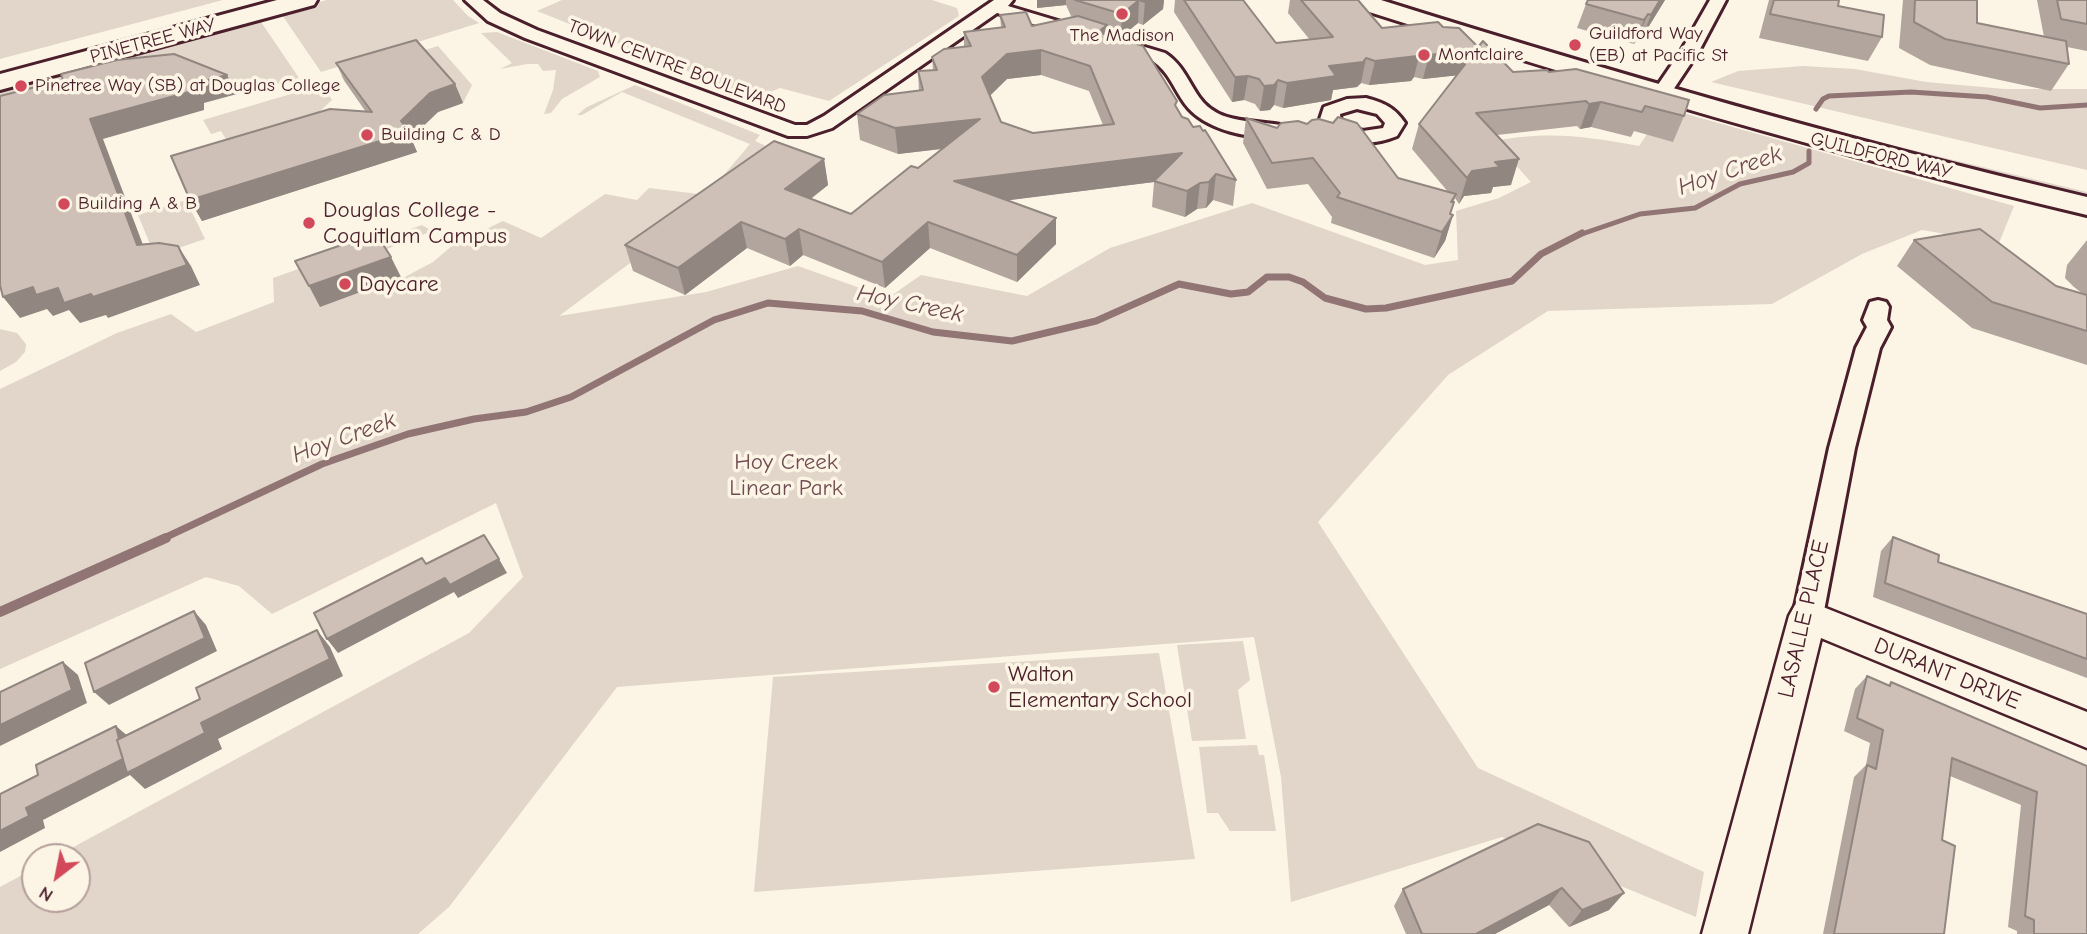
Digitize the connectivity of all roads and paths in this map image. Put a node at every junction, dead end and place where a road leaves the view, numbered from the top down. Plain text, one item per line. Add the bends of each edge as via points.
1 (259, 0) edge
2 (305, 0) edge
3 (473, 0) edge
4 (1356, 0) edge
5 (1409, 0) edge
6 (1718, 0) edge
7 (1000, 3) edge
8 (0, 68) edge
9 (0, 82) edge
10 (1666, 88) junction
11 (1203, 112) junction
12 (1229, 122) junction
13 (1332, 125) edge
14 (1187, 126) edge
15 (1212, 138) edge
16 (2087, 186) edge
17 (2087, 206) edge
18 (1878, 307) dead end
19 (1808, 617) junction
20 (2087, 730) edge
21 (1725, 934) edge

1 - 8 main road, PINETREE WAY
2 - 9 main road, PINETREE WAY
3 - 7 street, TOWN CENTRE BOULEVARD via 516,29 800,132 830,121
4 - 10 main road, GUILDFORD WAY
5 - 10 main road, GUILDFORD WAY
6 - 10 street
7 - 11 street via 1162,58
10 - 16 main road, GUILDFORD WAY
10 - 17 main road, GUILDFORD WAY via 1861,151
11 - 12 street
11 - 14 street
12 - 13 street via 1264,130
12 - 15 street
18 - 19 street, LASALLE PLACE via 1875,320 1879,327 1868,348 1842,448
19 - 20 street, DURANT DRIVE
19 - 21 street, LASALLE PLACE

